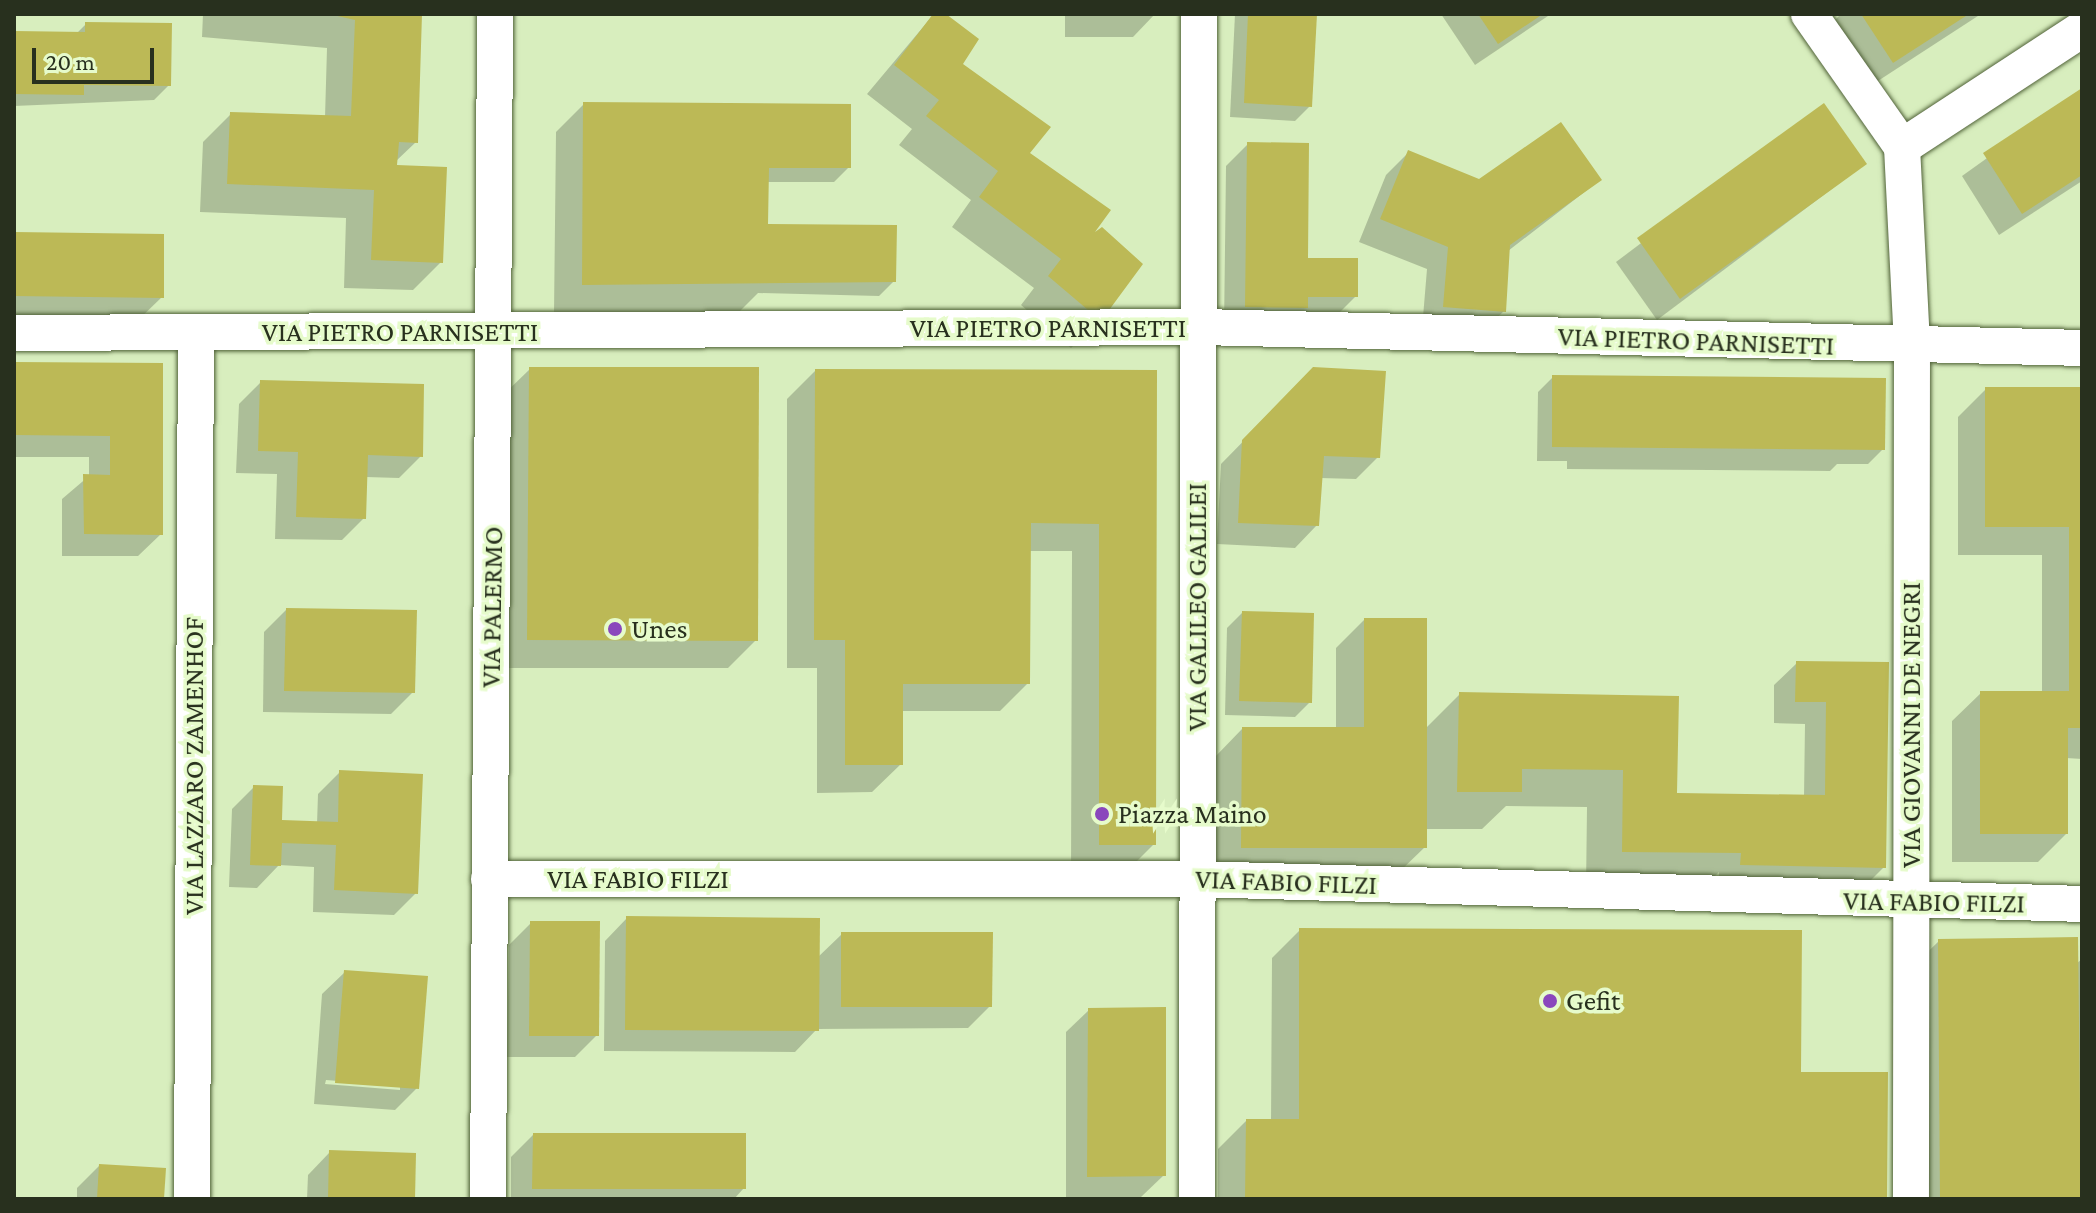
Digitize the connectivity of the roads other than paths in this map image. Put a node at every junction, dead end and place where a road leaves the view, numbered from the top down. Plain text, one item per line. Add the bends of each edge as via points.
1 (495, 14) edge
2 (1199, 14) edge
3 (1809, 14) edge
4 (2082, 29) edge
5 (1902, 147) junction
6 (1200, 327) junction
7 (494, 331) junction
8 (14, 333) edge
9 (196, 334) junction
10 (1912, 346) junction
11 (2082, 348) edge
12 (489, 879) junction
13 (1195, 879) junction
14 (1910, 903) junction
15 (2082, 904) edge
16 (192, 1199) edge
17 (488, 1199) edge
18 (1197, 1199) edge
19 (1911, 1199) edge

1 - 7 street, VIA PALERMO
2 - 6 street, VIA GALILEO GALILEI
3 - 5 street
4 - 5 street
5 - 10 street, VIA GIOVANNI DE NEGRI
6 - 7 street, VIA PIETRO PARNISETTI
6 - 10 street, VIA PIETRO PARNISETTI
6 - 13 street, VIA GALILEO GALILEI
7 - 9 street, VIA PIETRO PARNISETTI
7 - 12 street, VIA PALERMO
8 - 9 street, VIA PIETRO PARNISETTI
9 - 16 street, VIA LAZZARO ZAMENHOF
10 - 11 street, VIA PIETRO PARNISETTI
10 - 14 street, VIA GIOVANNI DE NEGRI
12 - 13 street, VIA FABIO FILZI
12 - 17 street, VIA PALERMO
13 - 14 street, VIA FABIO FILZI
13 - 18 street, VIA GALILEO GALILEI
14 - 15 street, VIA FABIO FILZI
14 - 19 street, VIA GIOVANNI DE NEGRI

